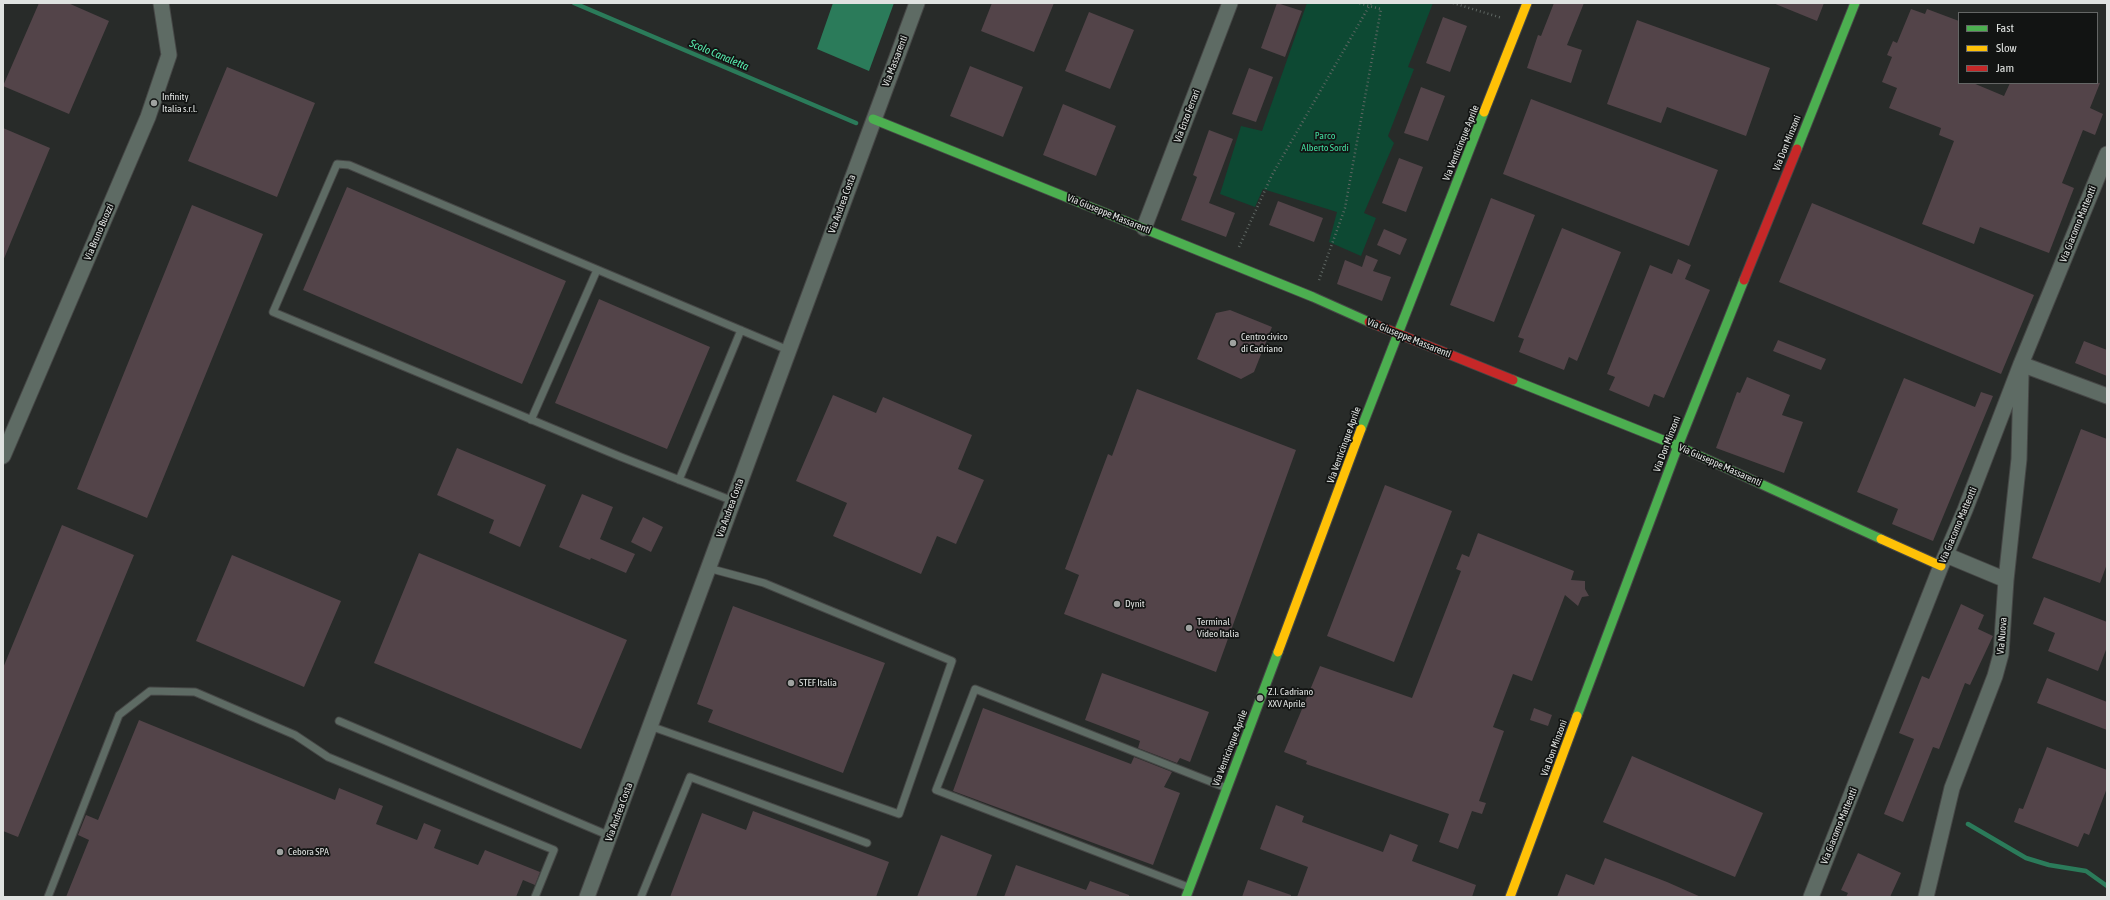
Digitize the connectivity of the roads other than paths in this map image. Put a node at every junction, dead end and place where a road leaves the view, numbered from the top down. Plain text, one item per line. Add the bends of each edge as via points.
1 (161, 3) edge
2 (917, 3) edge
3 (1230, 3) edge
4 (1528, 3) edge
5 (1855, 3) edge
6 (873, 119) junction
7 (2107, 154) edge
8 (1144, 228) junction
9 (597, 270) junction
10 (740, 330) junction
11 (1397, 334) junction
12 (788, 350) junction
13 (2021, 364) junction
14 (2107, 396) edge
15 (531, 420) junction
16 (1678, 446) junction
17 (3, 456) edge
18 (679, 480) junction
19 (732, 501) junction
20 (1943, 560) junction
21 (708, 568) junction
22 (2006, 580) junction
23 (339, 721) dead end
24 (650, 726) junction
25 (1226, 788) junction
26 (610, 836) junction
27 (867, 843) dead end
28 (1189, 888) junction
29 (48, 897) edge
30 (535, 897) edge
31 (587, 897) edge
32 (641, 897) edge
33 (1186, 897) edge
34 (1510, 897) edge
35 (1810, 897) edge
36 (1926, 897) edge

1 - 17 street, Via Bruno Buozzi via 169,55 148,117
2 - 6 street, Via Massarenti
3 - 8 street, Via Enzo Ferrari
4 - 11 street, Via Venticinque Aprile
5 - 16 street, Via Don Minzoni
6 - 8 street, Via Giuseppe Massarenti
6 - 12 street, Via Andrea Costa
7 - 13 street, Via Giacomo Matteotti
8 - 11 street, Via Giuseppe Massarenti
9 - 10 lane
9 - 15 lane
9 - 15 lane via 349,165 337,164 273,312
10 - 12 lane
10 - 18 lane
11 - 16 street, Via Giuseppe Massarenti
11 - 25 street, Via Venticinque Aprile
12 - 19 street, Via Andrea Costa
13 - 14 street
13 - 20 street, Via Giacomo Matteotti
13 - 22 street, Via Nuova via 2019,459
15 - 18 lane
16 - 20 street, Via Giuseppe Massarenti
16 - 34 street, Via Don Minzoni
18 - 19 lane
19 - 21 street, Via Andrea Costa
20 - 22 street, Via Giuseppe Massarenti
20 - 35 street, Via Giacomo Matteotti
21 - 24 street, Via Andrea Costa
21 - 24 lane via 764,583 952,661 899,814
22 - 36 street, Via Nuova via 2001,654 1952,788
23 - 26 lane
24 - 26 street, Via Andrea Costa
25 - 28 street, Via Venticinque Aprile
25 - 28 lane via 975,689 936,790
26 - 31 street, Via Andrea Costa
27 - 32 lane via 690,777
28 - 33 street, Via Venticinque Aprile
29 - 30 lane via 119,716 150,691 195,692 295,735 328,757 554,850

